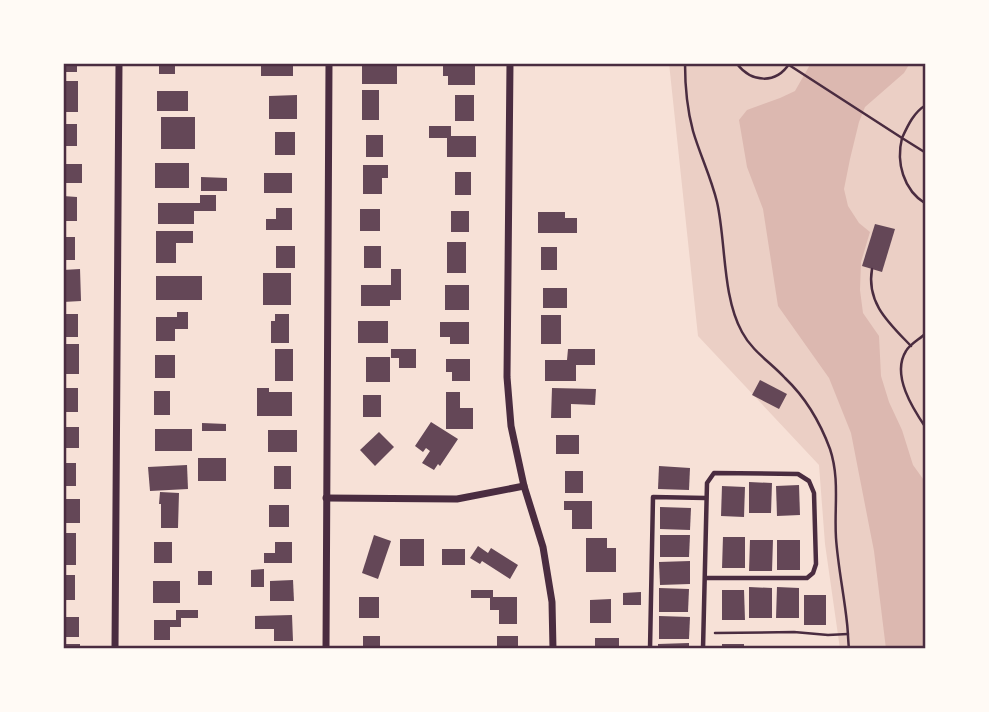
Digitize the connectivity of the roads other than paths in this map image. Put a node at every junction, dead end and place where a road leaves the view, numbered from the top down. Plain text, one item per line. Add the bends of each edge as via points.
1 (119, 63) edge
2 (329, 63) edge
3 (510, 63) edge
4 (524, 486) junction
5 (327, 498) junction
6 (706, 498) junction
7 (705, 579) junction
8 (115, 649) edge
9 (326, 649) edge
10 (553, 649) edge
11 (650, 649) edge
12 (704, 649) edge

1 - 8 street
2 - 5 street
3 - 4 street via 507,377 510,426
4 - 5 street via 457,499
4 - 10 street via 543,547 552,602
5 - 9 street
6 - 7 lane
6 - 7 lane via 707,483 714,473 798,474 809,481 814,493 817,564 807,578
6 - 11 lane via 653,497
7 - 12 lane

